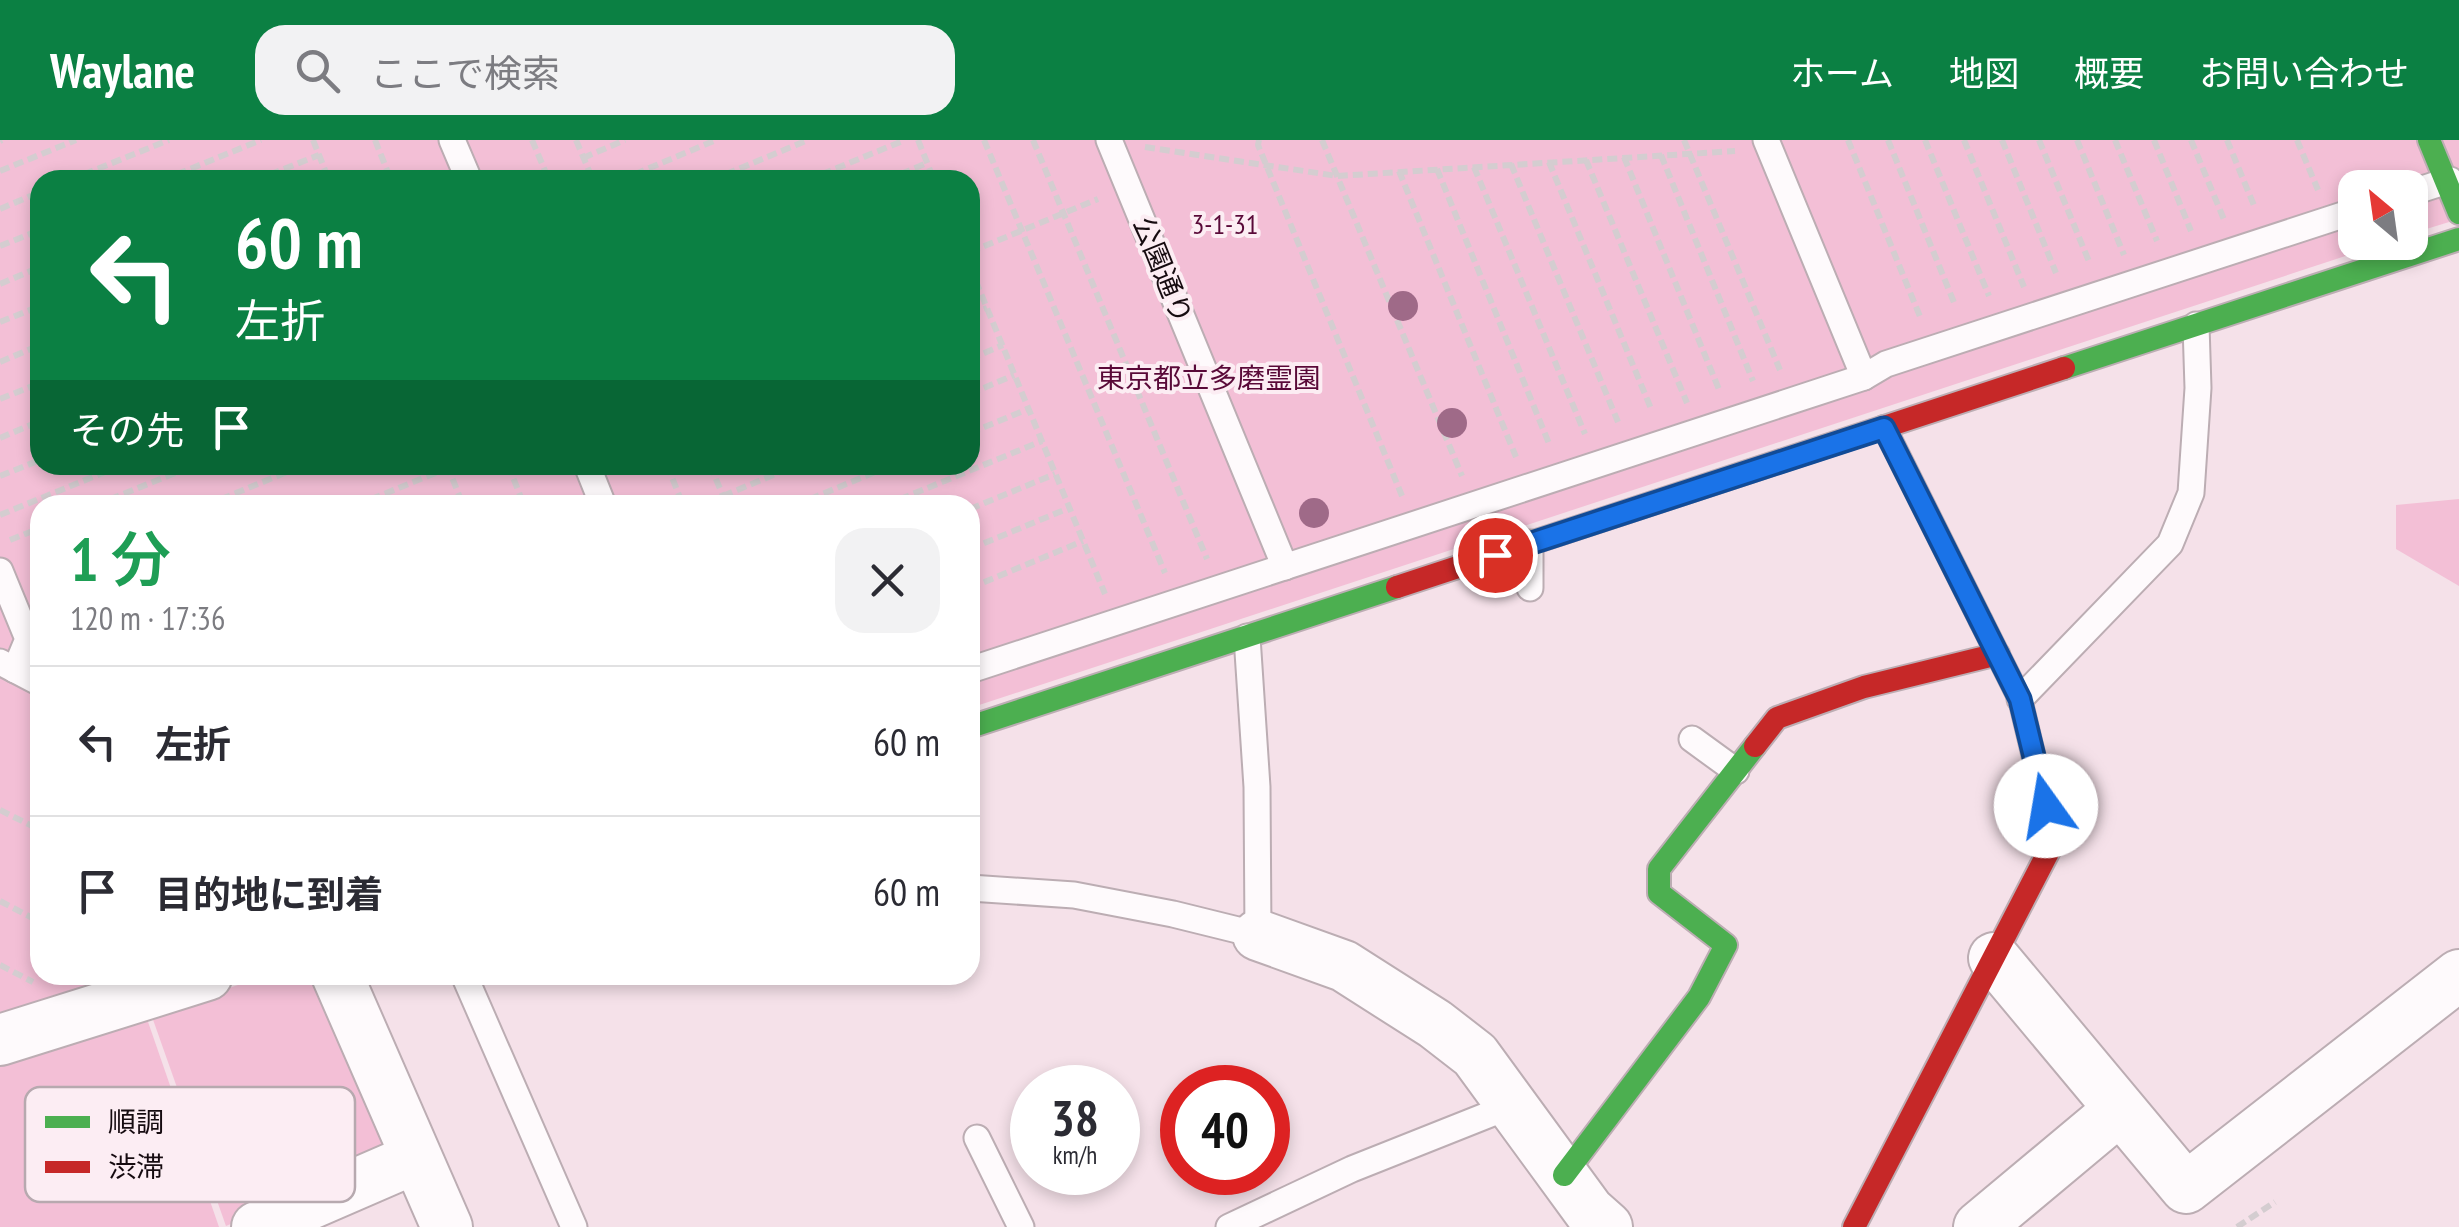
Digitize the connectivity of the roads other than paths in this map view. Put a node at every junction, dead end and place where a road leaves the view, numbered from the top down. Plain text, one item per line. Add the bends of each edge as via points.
1 (452, 140) edge
2 (2429, 140) edge
3 (1110, 142) edge
4 (1755, 145) edge
5 (465, 170) edge
6 (2453, 179) edge
7 (2428, 187) edge
8 (2459, 213) edge
9 (2338, 217) edge
10 (2459, 239) edge
11 (2196, 325) junction
12 (1864, 377) junction
13 (1884, 428) junction
14 (1530, 543) junction
15 (1285, 567) junction
16 (0, 570) edge
17 (1530, 588) dead end
18 (1247, 637) junction
19 (1998, 654) junction
20 (8, 666) edge
21 (980, 667) edge
22 (2020, 699) junction
23 (980, 725) edge
24 (1692, 739) dead end
25 (1736, 771) junction
26 (980, 889) edge
27 (1258, 935) junction
28 (1994, 958) junction
29 (2459, 975) edge
30 (174, 985) edge
31 (341, 985) edge
32 (468, 985) edge
33 (0, 1040) edge
34 (1512, 1105) junction
35 (2119, 1110) junction
36 (977, 1138) dead end
37 (416, 1158) junction
38 (1564, 1176) junction
39 (355, 1185) edge
40 (315, 1202) edge
41 (258, 1227) edge
42 (447, 1227) edge
43 (574, 1227) edge
44 (1021, 1227) edge
45 (1229, 1227) edge
46 (1607, 1227) edge
47 (1854, 1227) edge
48 (1979, 1227) edge

1 - 5 lane
2 - 6 street
3 - 15 lane, 公園通り
4 - 12 lane
6 - 7 lane
6 - 8 street
9 - 12 lane via 1878,366
10 - 11 street
11 - 13 street
11 - 22 lane via 2190,493 2170,544
12 - 15 lane
13 - 14 street
13 - 19 street
14 - 17 lane
14 - 18 street
15 - 21 lane
16 - 20 lane via 28,639
18 - 23 street
18 - 27 lane
19 - 22 street
19 - 25 street via 1864,687 1777,718
22 - 28 street via 2054,841
24 - 25 lane
25 - 38 street via 1660,869 1659,893 1726,944 1699,997
26 - 27 lane via 1074,896
27 - 34 street via 1344,966 1435,1024 1476,1055
28 - 35 street
28 - 47 street
29 - 35 street via 2186,1188
30 - 33 street
31 - 37 street
32 - 43 lane
34 - 38 street
34 - 45 lane via 1352,1168
35 - 48 street
36 - 44 lane
37 - 39 street
37 - 42 street
38 - 46 street
40 - 41 street

